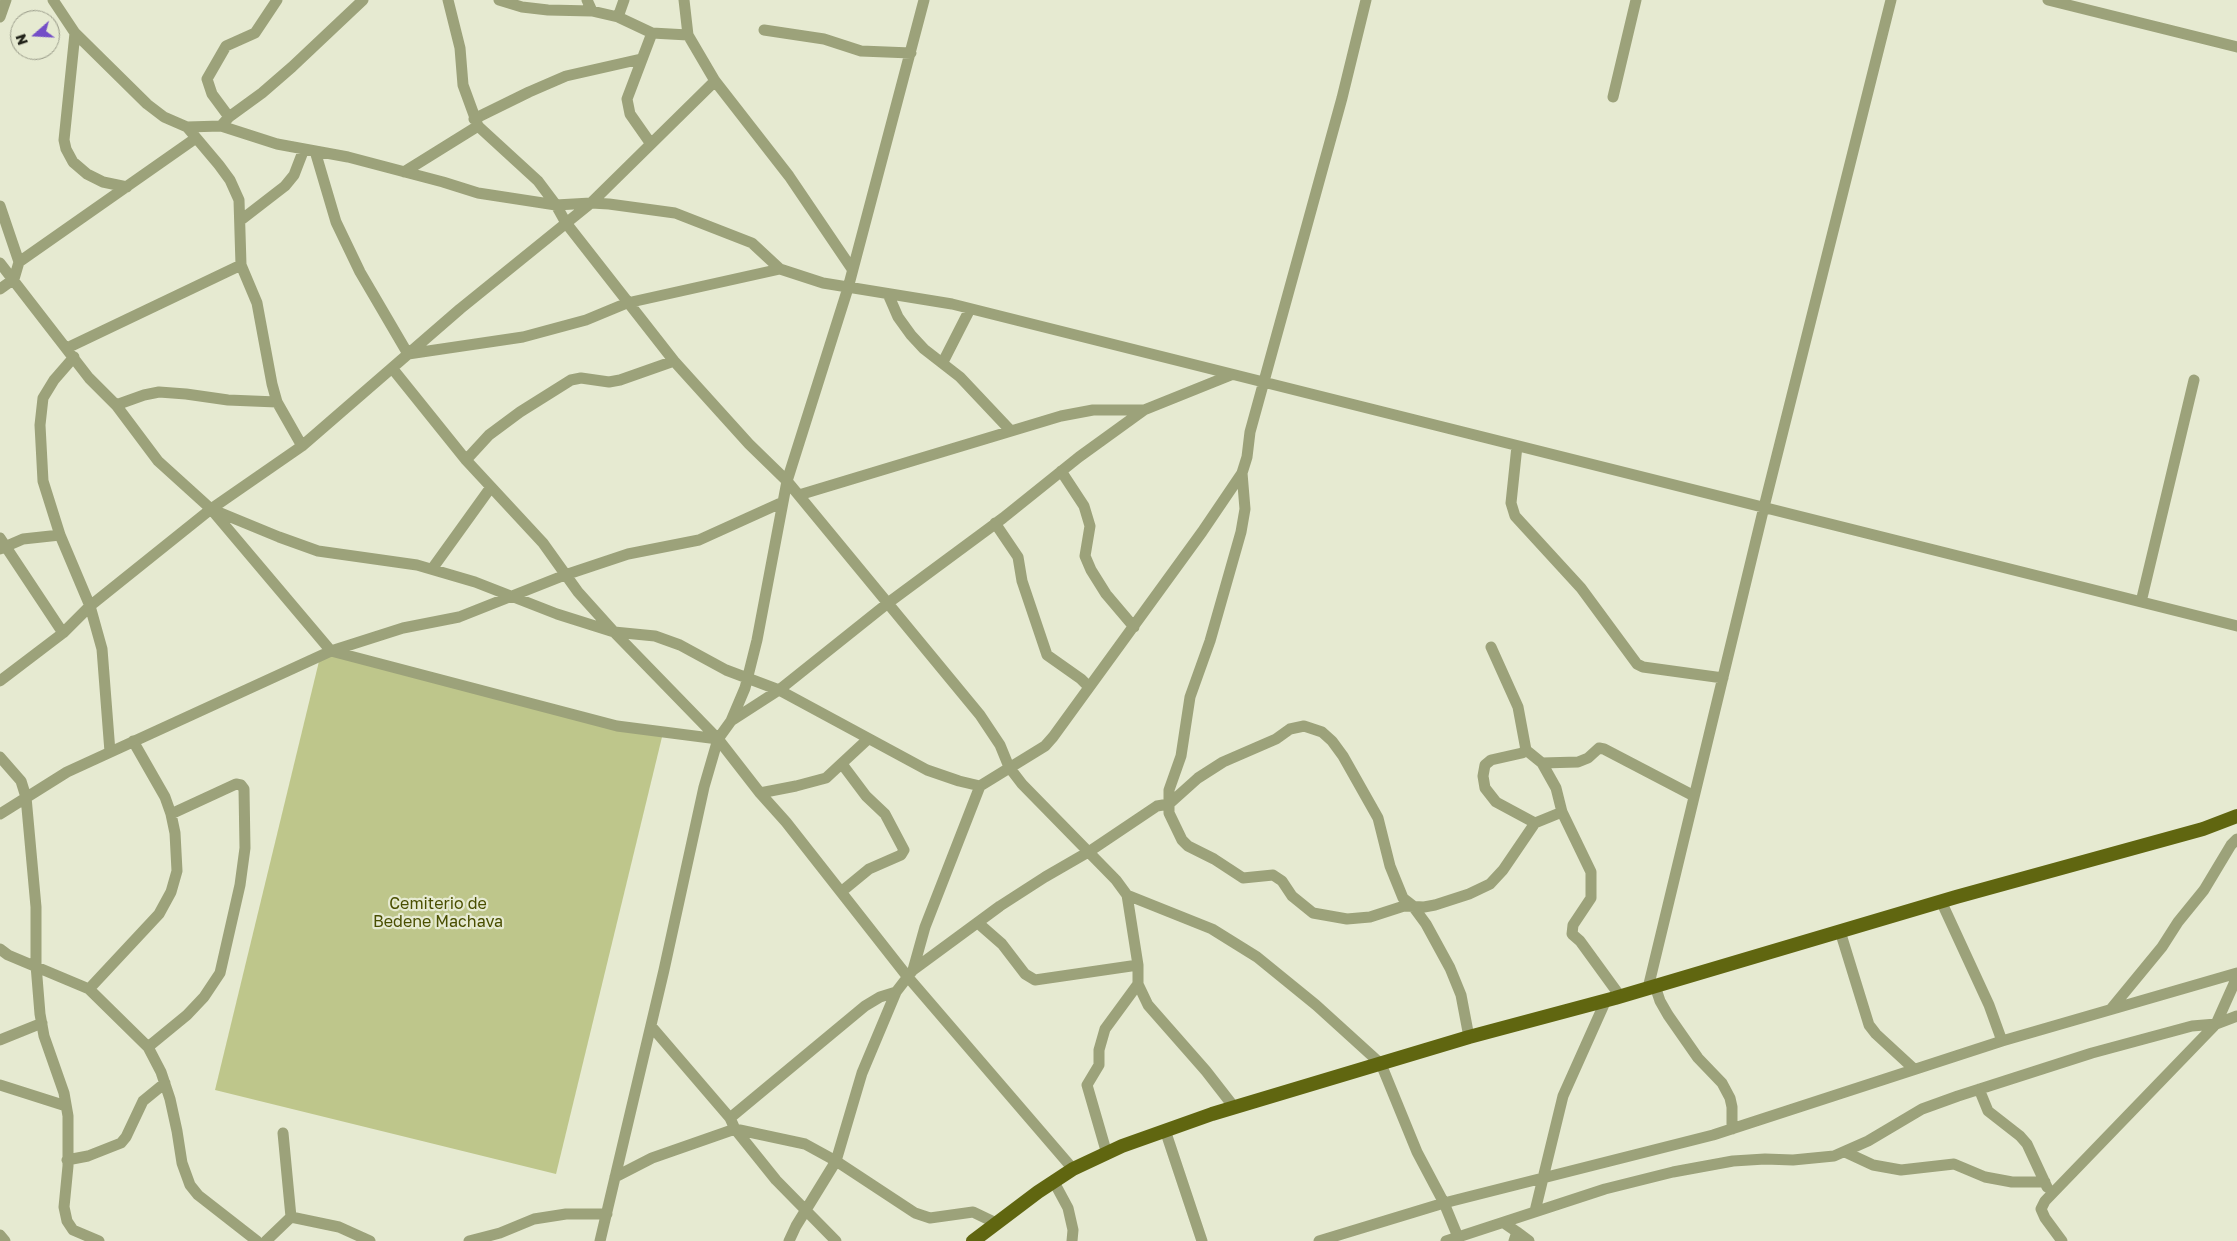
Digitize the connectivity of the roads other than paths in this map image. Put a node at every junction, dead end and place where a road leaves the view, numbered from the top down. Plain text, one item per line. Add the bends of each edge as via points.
1 (6, 0) edge
2 (53, 0) edge
3 (277, 0) edge
4 (363, 0) edge
5 (448, 0) edge
6 (499, 0) edge
7 (587, 0) edge
8 (624, 0) edge
9 (684, 0) edge
10 (924, 0) edge
11 (1366, 0) edge
12 (1636, 0) edge
13 (1891, 0) edge
14 (2048, 0) edge
15 (592, 11) junction
16 (0, 17) edge
17 (618, 17) junction
18 (764, 30) dead end
19 (75, 33) junction
20 (652, 33) junction
21 (688, 34) junction
22 (2237, 47) edge
23 (911, 52) junction
24 (641, 59) junction
25 (715, 81) junction
26 (1613, 97) dead end
27 (225, 122) junction
28 (476, 123) junction
29 (187, 127) junction
30 (196, 138) junction
31 (651, 144) junction
32 (310, 150) junction
33 (404, 172) junction
34 (127, 186) junction
35 (591, 203) junction
36 (556, 205) junction
37 (0, 206) edge
38 (241, 220) junction
39 (566, 223) junction
40 (19, 262) junction
41 (0, 263) edge
42 (241, 265) junction
43 (780, 269) junction
44 (852, 269) junction
45 (14, 279) junction
46 (848, 288) junction
47 (0, 290) edge
48 (888, 294) junction
49 (627, 303) junction
50 (970, 309) junction
51 (70, 353) junction
52 (408, 354) junction
53 (674, 361) junction
54 (943, 362) junction
55 (392, 368) junction
56 (1231, 376) junction
57 (2194, 380) dead end
58 (1264, 384) junction
59 (277, 402) junction
60 (116, 405) junction
61 (1144, 410) junction
62 (1010, 430) junction
63 (302, 446) junction
64 (1517, 446) junction
65 (466, 460) junction
66 (1062, 471) junction
67 (1242, 473) junction
68 (787, 480) junction
69 (491, 487) junction
70 (799, 495) junction
71 (783, 502) junction
72 (1764, 507) junction
73 (211, 509) junction
74 (995, 524) junction
75 (60, 535) junction
76 (2, 545) edge
77 (432, 570) junction
78 (565, 574) junction
79 (513, 596) junction
80 (2141, 602) junction
81 (888, 603) junction
82 (90, 606) junction
83 (2237, 626) edge
84 (1134, 627) junction
85 (62, 632) junction
86 (614, 632) junction
87 (1491, 647) dead end
88 (330, 650) junction
89 (1723, 678) junction
90 (748, 679) junction
91 (0, 681) edge
92 (1089, 687) junction
93 (779, 690) junction
94 (731, 721) junction
95 (718, 739) junction
96 (868, 739) junction
97 (133, 741) junction
98 (1526, 750) junction
99 (110, 752) junction
100 (0, 757) edge
101 (1542, 763) junction
102 (842, 764) junction
103 (1009, 767) junction
104 (980, 786) junction
105 (760, 793) junction
106 (1694, 796) junction
107 (26, 797) junction
108 (1169, 804) junction
109 (1562, 812) junction
110 (0, 814) edge
111 (171, 814) junction
112 (2236, 814) edge
113 (1535, 823) junction
114 (2237, 839) edge
115 (1090, 851) junction
116 (841, 892) junction
117 (1127, 895) junction
118 (1941, 901) junction
119 (1412, 905) junction
120 (978, 923) junction
121 (1840, 931) junction
122 (2, 955) edge
123 (36, 965) junction
124 (1138, 966) junction
125 (2237, 972) edge
126 (910, 973) junction
127 (2237, 976) edge
128 (1138, 984) junction
129 (1652, 987) junction
130 (89, 989) junction
131 (896, 992) junction
132 (1620, 996) junction
133 (1606, 1000) junction
134 (2112, 1009) junction
135 (2237, 1016) edge
136 (42, 1024) junction
137 (2216, 1024) junction
138 (651, 1026) junction
139 (1470, 1037) junction
140 (0, 1040) edge
141 (2002, 1041) junction
142 (148, 1047) junction
143 (1381, 1064) junction
144 (1914, 1069) junction
145 (165, 1084) junction
146 (0, 1085) edge
147 (1979, 1089) junction
148 (66, 1106) junction
149 (1234, 1108) junction
150 (730, 1118) junction
151 (736, 1129) junction
152 (1732, 1129) junction
153 (1165, 1130) junction
154 (283, 1133) dead end
155 (1845, 1152) junction
156 (1107, 1154) junction
157 (68, 1160) junction
158 (836, 1161) junction
159 (1073, 1169) junction
160 (615, 1177) junction
161 (1543, 1179) junction
162 (1054, 1182) junction
163 (2045, 1182) junction
164 (2050, 1196) junction
165 (1444, 1203) junction
166 (806, 1209) junction
167 (1535, 1211) junction
168 (606, 1214) junction
169 (291, 1217) junction
170 (1504, 1222) junction
171 (996, 1223) junction
172 (0, 1235) edge
173 (1515, 1236) edge
174 (1458, 1237) junction
175 (5, 1241) edge
176 (99, 1241) edge
177 (258, 1241) edge
178 (266, 1241) edge
179 (370, 1241) edge
180 (470, 1241) edge
181 (600, 1241) edge
182 (790, 1241) edge
183 (836, 1241) edge
184 (972, 1241) edge
185 (1072, 1241) edge
186 (1202, 1241) edge
187 (1319, 1241) edge
188 (1446, 1241) edge
189 (1529, 1241) edge
190 (2062, 1241) edge

1 - 16 street
2 - 19 street
3 - 27 street via 255,32 226,46 207,79
4 - 27 street via 262,93
5 - 28 street via 459,41 463,85
6 - 15 street via 522,7
7 - 15 street
8 - 17 street
9 - 21 street
10 - 23 street
11 - 58 street
12 - 26 street
13 - 72 street
14 - 22 street
15 - 17 street
17 - 20 street
18 - 23 street via 824,39 861,51
19 - 29 street via 147,104 164,117
19 - 34 street via 64,140 66,149 73,162 88,174 103,182
20 - 21 street
20 - 24 street
21 - 25 street
23 - 44 street
24 - 28 street via 566,76 529,92
24 - 31 street via 628,107
25 - 31 street
25 - 44 street via 789,176
27 - 29 street
27 - 32 street via 277,144
28 - 33 street
28 - 36 street via 538,181
29 - 30 street
30 - 34 street
30 - 38 street via 230,180 239,200
31 - 35 street
32 - 33 street
32 - 38 street via 285,186
32 - 52 street via 336,222 360,272
33 - 36 street via 478,193
34 - 40 street
35 - 36 street
35 - 39 street
35 - 43 street via 675,213 752,243
36 - 39 street
37 - 40 street
38 - 42 street
39 - 49 street
39 - 52 street
40 - 45 street
41 - 45 street
42 - 51 street
42 - 59 street via 257,303
43 - 46 street
43 - 49 street
44 - 46 street
45 - 47 street
45 - 51 street
46 - 48 street
46 - 68 street
48 - 50 street
48 - 54 street via 898,317 911,335
49 - 52 street via 586,320 523,337
49 - 53 street
50 - 54 street
50 - 56 street
51 - 60 street
51 - 75 street via 43,398 40,425 43,481
52 - 55 street
53 - 65 street via 620,380 571,380 489,435
53 - 68 street via 749,444
54 - 62 street
55 - 63 street
55 - 65 street
56 - 58 street
56 - 61 street
57 - 80 street
58 - 64 street
58 - 67 street
59 - 60 street via 159,392
59 - 63 street
60 - 73 street via 158,461
61 - 62 street via 1093,410
61 - 66 street
62 - 70 street
63 - 73 street
64 - 72 street
64 - 89 street via 1511,502 1515,516 1581,588 1637,664
65 - 69 street
66 - 74 street
66 - 84 street via 1084,506 1090,526 1085,556 1091,570
67 - 84 street
67 - 108 street via 1245,509 1241,532 1210,641 1190,696 1181,756 1169,790
68 - 70 street
68 - 71 street
69 - 77 street
69 - 78 street via 543,544
70 - 81 street
71 - 78 street via 699,540 628,554
71 - 90 street
72 - 80 street
72 - 89 street
73 - 77 street via 318,550
73 - 82 street
73 - 88 street
74 - 81 street
74 - 92 street via 1018,558 1022,581 1047,655
75 - 76 street
75 - 82 street
76 - 85 street
77 - 79 street
78 - 79 street
78 - 86 street
79 - 86 street
79 - 88 street via 459,617 403,628
80 - 83 street
81 - 93 street
81 - 103 street via 980,715 1000,745
82 - 85 street
82 - 99 street via 102,650
84 - 92 street
85 - 91 street
86 - 90 street via 655,636
86 - 95 street
87 - 98 street via 1518,706
88 - 95 street via 617,726
88 - 97 street
89 - 106 street
90 - 93 street
90 - 94 street
92 - 103 street via 1045,746
93 - 94 street
93 - 96 street
94 - 95 street
95 - 105 street
95 - 138 street via 704,787
96 - 102 street
96 - 104 street via 927,770
97 - 99 street
97 - 111 street via 165,797
98 - 101 street
98 - 113 street via 1491,760 1485,765 1485,788 1496,802
99 - 107 street via 67,772
100 - 107 street via 21,781
101 - 106 street via 1578,762 1599,748 1604,749
101 - 109 street via 1556,788
102 - 105 street via 826,778
102 - 116 street via 866,796 885,814 904,850 870,869
103 - 104 street
103 - 115 street via 1055,819
104 - 126 street via 924,927
105 - 116 street
106 - 129 street
107 - 110 street
107 - 123 street via 36,907
108 - 115 street via 1157,806
108 - 119 street via 1182,840 1188,846 1243,878 1273,875 1313,914 1370,917
108 - 119 street via 1198,778 1223,762 1276,740 1290,729 1304,726 1322,732 1343,756 1378,818 1395,881 1402,898
109 - 113 street
109 - 132 street via 1588,865 1592,884 1591,898 1573,925 1572,934
111 - 130 street via 178,871 171,892 159,914
111 - 142 street via 236,784 244,789 245,848 220,973 187,1015
112 - 118 main road via 2202,829
113 - 119 street via 1490,884 1469,894 1424,907
114 - 134 street via 2204,890
115 - 117 street
115 - 120 street
116 - 126 street
117 - 124 street
117 - 143 street via 1212,929 1257,957
118 - 121 main road
118 - 141 street
119 - 139 street via 1450,968 1461,995
120 - 124 street via 1002,944 1025,974 1035,980
120 - 126 street
121 - 129 main road
121 - 144 street via 1869,1024
122 - 123 street
123 - 130 street
123 - 136 street
124 - 128 street
125 - 134 street
126 - 131 street
126 - 159 street
127 - 137 street
128 - 149 street via 1148,1005
128 - 156 street via 1106,1029 1099,1050 1099,1065 1087,1085
129 - 132 main road
129 - 152 street via 1698,1058 1722,1083 1732,1107
130 - 142 street
131 - 150 street via 880,996 858,1012
131 - 158 street via 862,1073
132 - 133 main road
133 - 139 main road
133 - 161 street via 1563,1096
134 - 141 street
135 - 137 street
136 - 140 street
136 - 148 street
137 - 147 street via 2192,1026 2092,1053
137 - 164 street
138 - 150 street
138 - 160 street
139 - 143 main road
141 - 144 street
142 - 145 street
143 - 149 main road
143 - 165 street via 1417,1152
144 - 152 street
145 - 157 street via 143,1101 121,1143
145 - 177 street via 190,1185 198,1195
146 - 148 street
147 - 155 street via 1922,1109
147 - 163 street via 1988,1110 2027,1144
148 - 157 street
149 - 153 main road
150 - 151 street
151 - 158 street via 805,1144
151 - 160 street via 652,1158
151 - 166 street via 776,1180
152 - 161 street
153 - 156 main road
153 - 186 street
154 - 169 street
155 - 163 street via 1873,1165 1901,1170 1954,1164 1985,1177 2012,1182
155 - 167 street via 1793,1160 1733,1161 1682,1170
156 - 159 main road
157 - 176 street via 66,1220 73,1230
158 - 166 street
158 - 171 street via 914,1213 930,1218 972,1212
159 - 162 main road
160 - 168 street
161 - 165 street
161 - 167 street
162 - 171 main road
162 - 185 street via 1068,1208
163 - 164 street
164 - 190 street via 2041,1209
165 - 174 street
165 - 187 street
166 - 182 street
166 - 183 street
167 - 170 street
168 - 180 street via 566,1214 534,1220
168 - 181 street
169 - 178 street
169 - 179 street via 339,1227
170 - 173 street
170 - 174 street
171 - 184 main road
172 - 175 street
173 - 189 street
174 - 188 street

